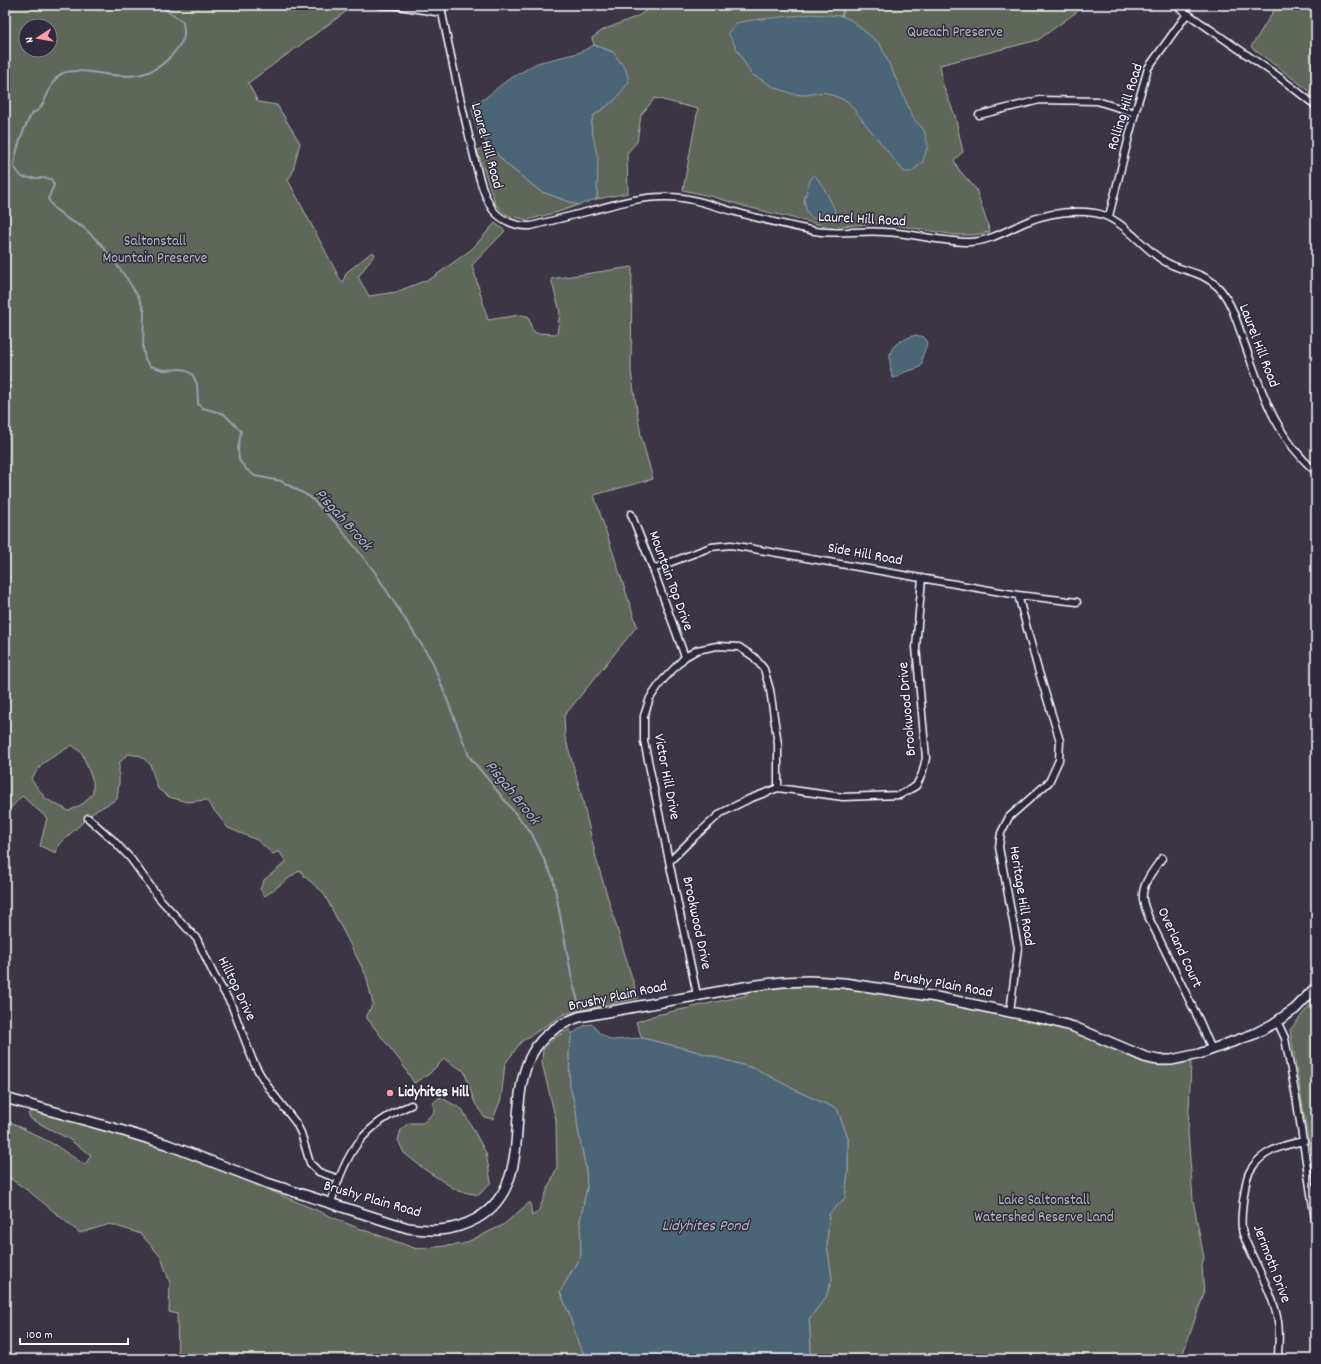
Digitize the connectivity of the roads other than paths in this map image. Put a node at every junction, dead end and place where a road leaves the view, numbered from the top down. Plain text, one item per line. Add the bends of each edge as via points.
1 (381, 5) edge
2 (442, 5) edge
3 (1175, 5) edge
4 (442, 13) junction
5 (1188, 14) junction
6 (1316, 106) edge
7 (1135, 113) junction
8 (979, 115) dead end
9 (1109, 216) junction
10 (1316, 472) edge
11 (631, 514) dead end
12 (653, 569) junction
13 (922, 578) junction
14 (1018, 595) junction
15 (1077, 602) dead end
16 (684, 657) junction
17 (778, 788) junction
18 (88, 818) dead end
19 (1162, 858) dead end
20 (670, 862) junction
21 (1316, 987) edge
22 (697, 995) junction
23 (1010, 1012) junction
24 (1277, 1021) junction
25 (1212, 1050) junction
26 (5, 1098) edge
27 (411, 1105) dead end
28 (1304, 1141) junction
29 (339, 1179) junction
30 (331, 1203) junction
31 (1316, 1226) edge
32 (1278, 1359) edge

1 - 4 street
2 - 4 street, Laurel Hill Road
3 - 5 street
4 - 9 street, Laurel Hill Road via 460,101 488,200 502,218 516,225 531,226 628,201 659,197 681,197 816,231 838,234 886,232 957,242 988,239 1050,214 1078,212
5 - 6 street
5 - 7 street, Rolling Hill Road via 1148,68
7 - 8 street via 1097,101 1040,100
7 - 9 street, Rolling Hill Road
9 - 10 street, Laurel Hill Road via 1166,262 1199,274 1219,288 1232,309 1272,415 1291,445
11 - 12 street, Mountain Top Drive
12 - 13 street, Side Hill Road via 711,547 731,545
12 - 16 street, Mountain Top Drive
13 - 14 street, Side Hill Road
13 - 17 street, Brookwood Drive via 916,647 926,758 916,786 900,795 843,797
14 - 15 street, Side Hill Road
14 - 23 street, Heritage Hill Road via 1060,741 1059,760 1049,782 1009,817 1001,833 999,847 1018,948
16 - 17 street, Victor Hill Drive via 697,650 717,646 739,647 754,657 764,669 770,690 778,744
16 - 20 street, Victor Hill Drive via 650,698 644,716 644,741
17 - 20 street, Brookwood Drive via 721,813
18 - 29 street, Hilltop Drive via 131,859 159,898 197,939 231,1004 260,1074 296,1122 310,1163 319,1172
19 - 25 street, Overland Court via 1144,888 1143,901
20 - 22 street, Brookwood Drive
21 - 24 main road, Brushy Plain Road via 1295,1009
22 - 23 main road, Brushy Plain Road via 782,982 813,981 914,993
22 - 30 main road, Brushy Plain Road via 579,1017 560,1025 542,1040 527,1062 523,1074 512,1171 502,1193 480,1216 454,1228 432,1231 408,1228
23 - 25 main road, Brushy Plain Road via 1074,1028 1152,1058 1183,1059
24 - 25 main road, Brushy Plain Road via 1254,1034
24 - 28 street via 1285,1038
26 - 30 main road, Brushy Plain Road via 166,1144 267,1183
27 - 29 street via 394,1112 365,1134 348,1158
28 - 31 street
28 - 32 street, Jerimoth Drive via 1268,1152 1258,1160 1249,1172 1242,1210 1243,1234 1265,1282 1278,1322
29 - 30 street

